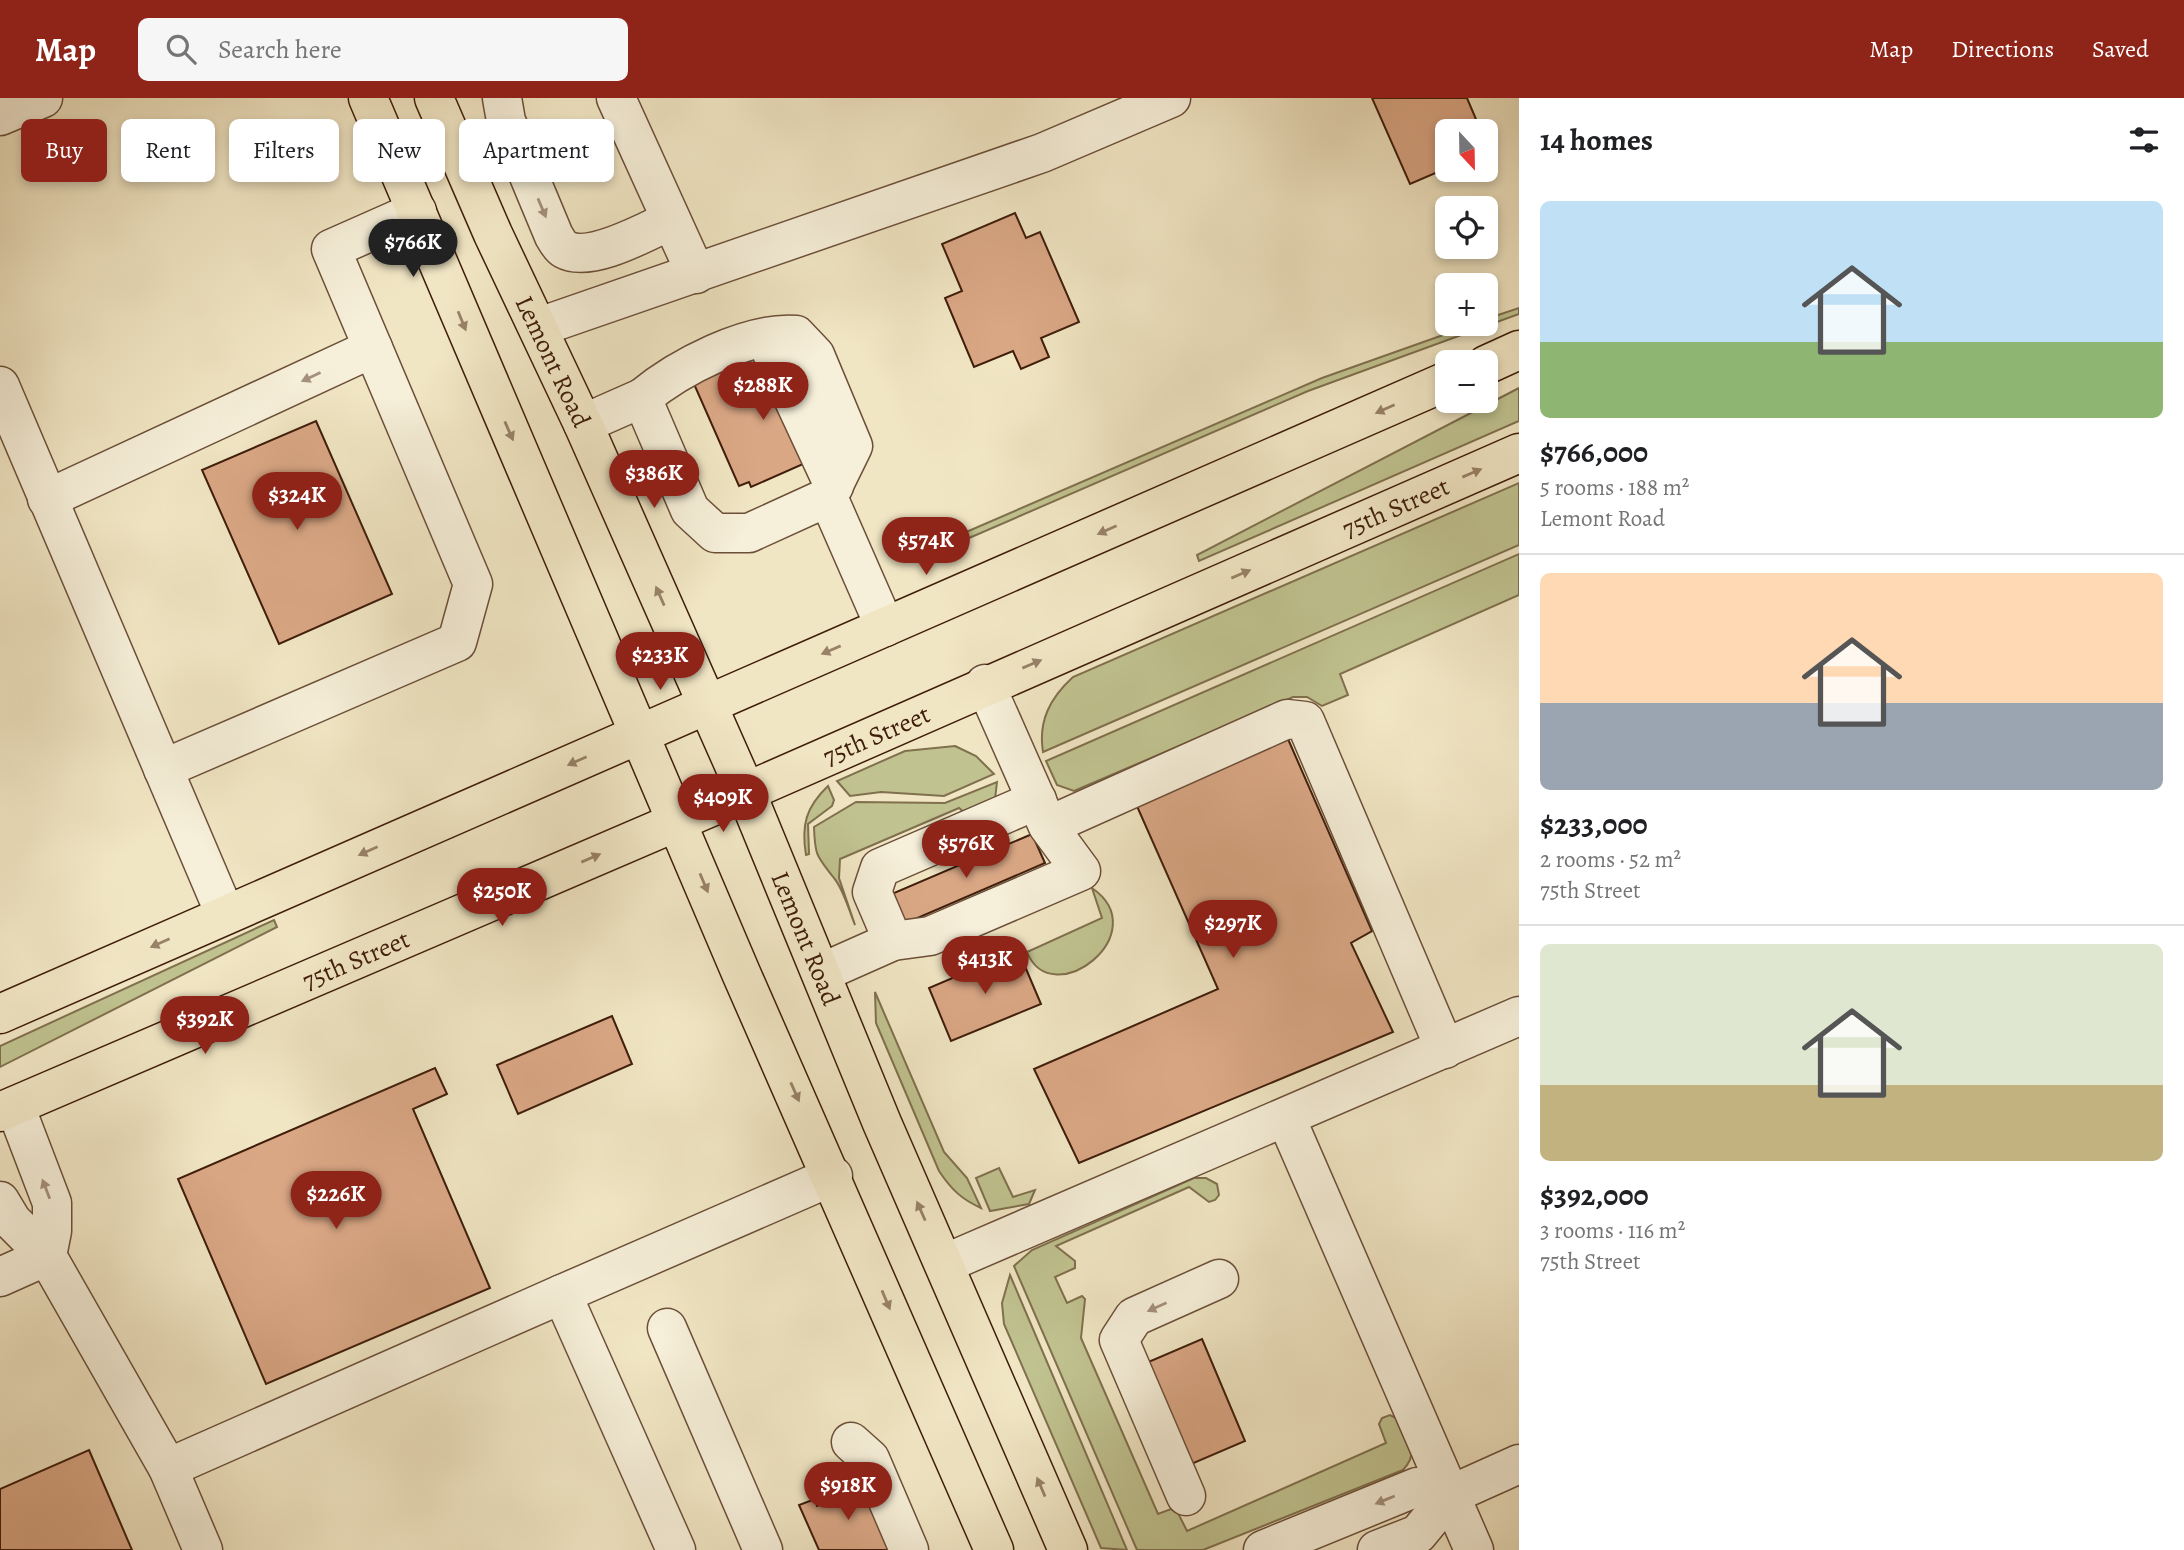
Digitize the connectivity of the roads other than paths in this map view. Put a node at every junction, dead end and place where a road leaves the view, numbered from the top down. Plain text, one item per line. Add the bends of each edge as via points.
1 (43, 98) edge
2 (368, 98) edge
3 (434, 98) edge
4 (502, 98) edge
5 (616, 98) edge
6 (1171, 98) edge
7 (0, 116) edge
8 (417, 211) junction
9 (671, 220) junction
10 (696, 274) junction
11 (539, 327) junction
12 (373, 348) junction
13 (1519, 350) edge
14 (1498, 360) edge
15 (0, 386) edge
16 (1435, 387) edge
17 (642, 398) junction
18 (583, 424) junction
19 (1519, 453) edge
20 (835, 484) junction
21 (47, 499) junction
22 (885, 627) junction
23 (985, 684) junction
24 (705, 704) junction
25 (639, 733) junction
26 (163, 769) junction
27 (746, 792) junction
28 (1042, 813) junction
29 (678, 820) junction
30 (225, 914) junction
31 (893, 941) junction
32 (821, 973) junction
33 (0, 1014) edge
34 (1519, 1016) edge
35 (1445, 1049) junction
36 (7, 1109) edge
37 (1286, 1118) junction
38 (833, 1176) junction
39 (0, 1202) edge
40 (47, 1256) junction
41 (944, 1264) junction
42 (0, 1277) edge
43 (1219, 1279) dead end
44 (562, 1294) junction
45 (667, 1328) dead end
46 (852, 1442) dead end
47 (1519, 1464) edge
48 (168, 1468) junction
49 (1450, 1494) junction
50 (1186, 1496) dead end
51 (203, 1550) edge
52 (676, 1550) edge
53 (763, 1550) edge
54 (909, 1550) edge
55 (994, 1550) edge
56 (1068, 1550) edge
57 (1263, 1550) edge
58 (1377, 1550) edge
59 (1474, 1550) edge

1 - 7 lane
2 - 8 main road
3 - 11 main road, Lemont Road
4 -> 9 lane via 506,121 554,236 564,249 586,254
5 - 9 lane
6 - 10 lane via 1042,153
8 - 12 lane via 331,249
8 -> 25 main road
9 - 10 lane
10 - 11 lane
11 - 18 main road, Lemont Road
12 -> 21 lane
12 - 26 lane via 473,584 457,642
13 - 14 main road
15 - 21 lane
16 -> 22 main road
17 - 18 lane
17 - 20 lane via 690,510 716,533 749,533
17 - 20 lane via 666,378 754,339 774,336
24 -> 18 main road, Lemont Road
23 -> 19 main road, 75th Street
20 - 22 lane
21 - 26 lane
22 -> 24 main road
23 - 27 main road, 75th Street
23 - 28 lane
24 - 25 main road
24 - 27 main road, Lemont Road
25 - 29 main road
25 -> 30 main road
26 - 30 lane
27 - 29 main road, 75th Street
27 - 32 main road, Lemont Road
28 - 31 lane via 880,868 872,892
28 - 31 lane via 1081,871 930,936
28 - 35 lane via 1287,719 1305,721
36 -> 29 main road, 75th Street
29 -> 38 main road
30 -> 33 main road
31 - 32 lane
41 -> 32 main road, Lemont Road
34 - 35 lane
35 - 37 lane
40 -> 36 lane via 52,1203
37 - 41 lane
37 - 49 lane
38 - 44 lane
38 -> 55 main road
39 - 40 lane
40 - 42 lane
40 - 48 lane
56 -> 41 main road, Lemont Road
43 -> 50 lane via 1134,1317 1119,1340
44 - 48 lane
44 - 52 lane
45 - 53 lane
46 - 54 lane via 870,1459
47 - 49 lane
48 - 51 lane
49 -> 57 lane via 1417,1487
49 - 58 lane via 1418,1534
49 - 59 lane

